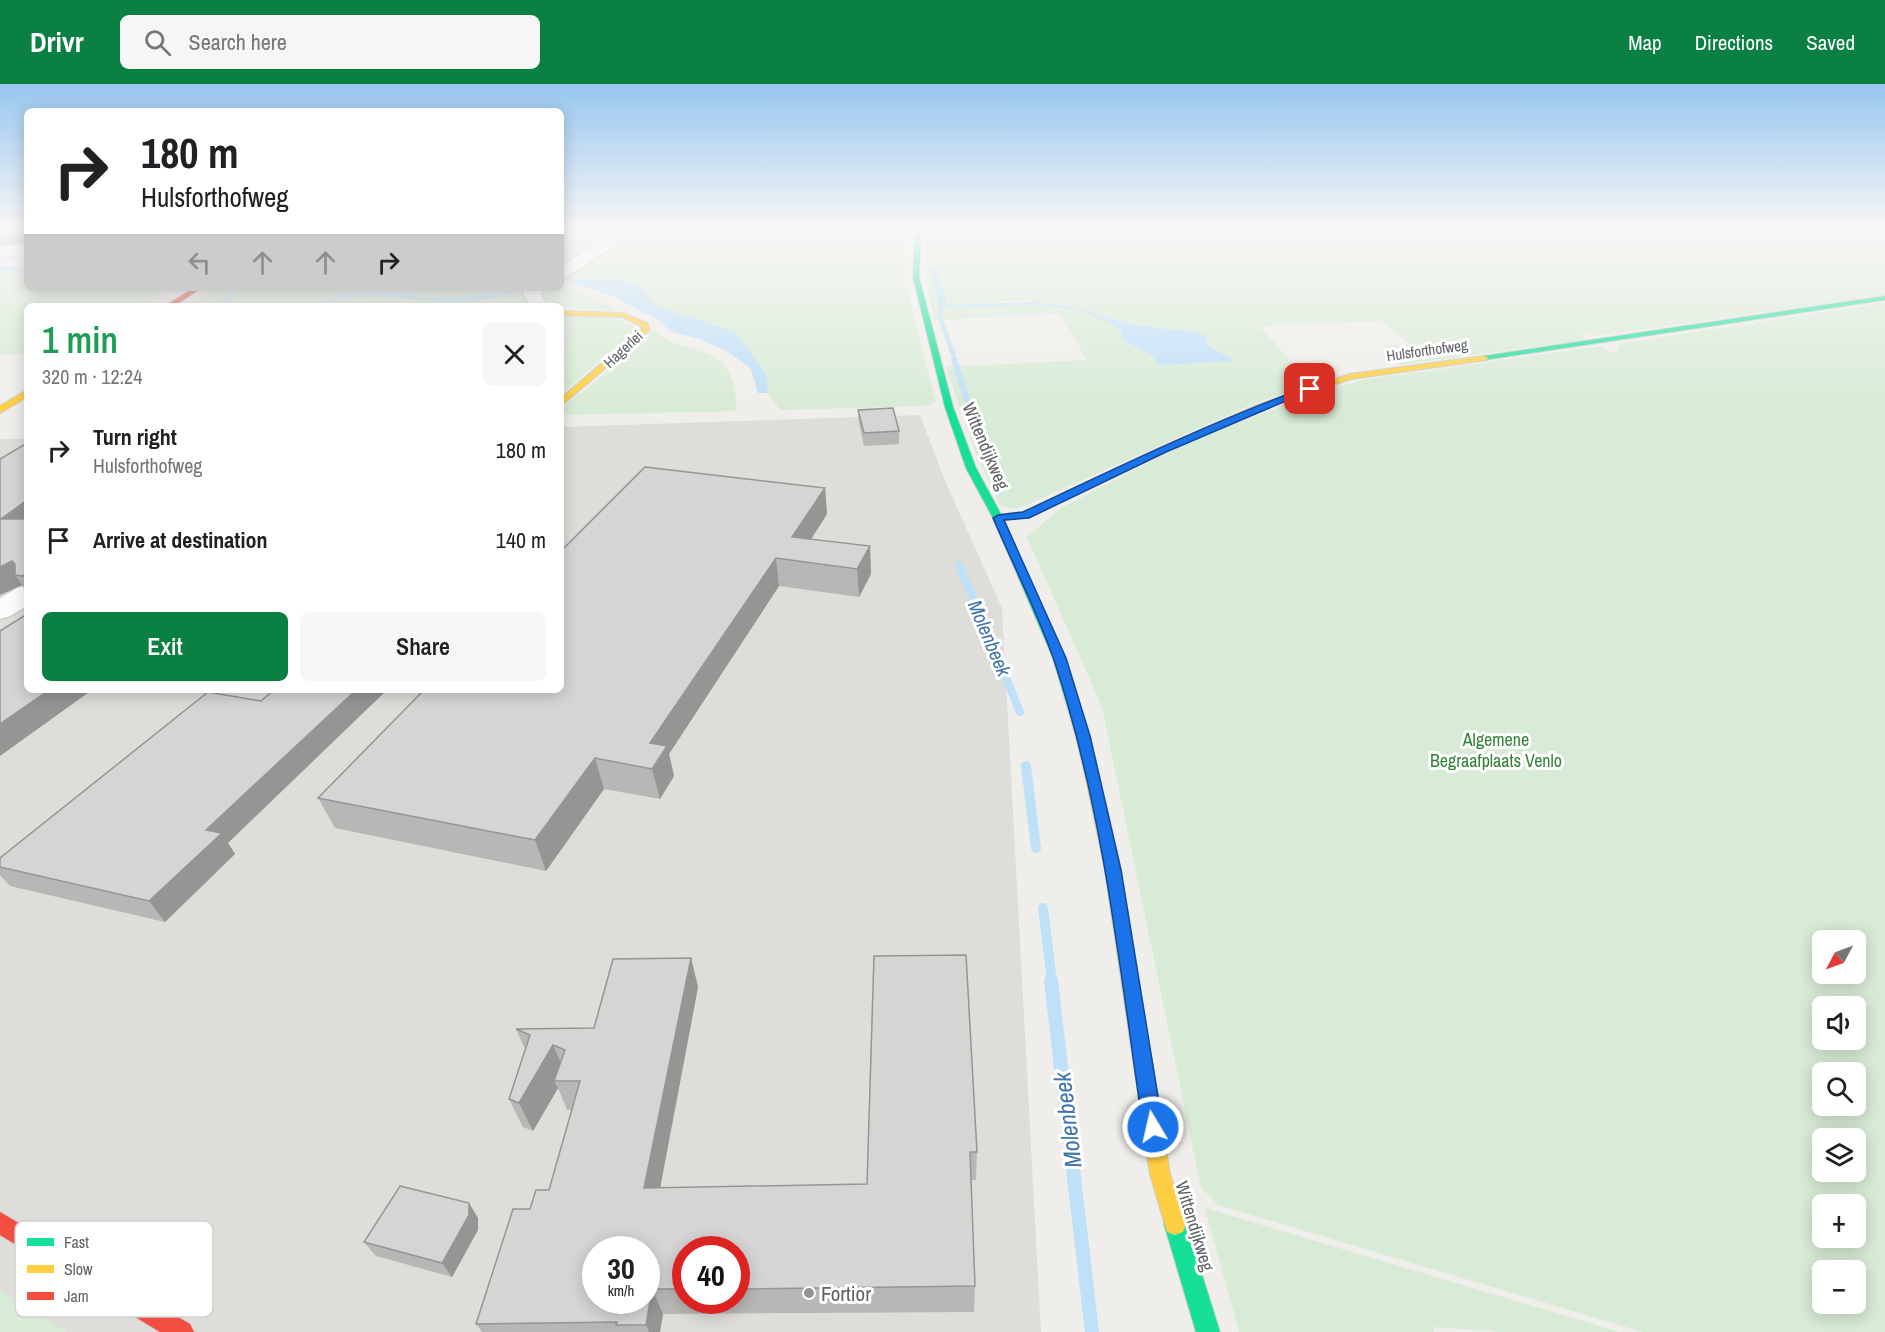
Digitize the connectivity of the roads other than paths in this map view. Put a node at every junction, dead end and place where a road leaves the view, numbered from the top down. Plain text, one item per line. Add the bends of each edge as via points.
1 (919, 288) edge
2 (193, 291) edge
3 (1885, 298) edge
4 (174, 303) edge
5 (564, 313) edge
6 (24, 395) edge
7 (564, 400) edge
8 (0, 410) edge
9 (998, 518) junction
10 (24, 596) edge
11 (0, 610) edge
12 (0, 1222) edge
13 (15, 1231) edge
14 (157, 1317) edge
15 (182, 1332) edge
16 (1208, 1332) edge

1 - 9 street, Wittendijkweg via 947,399 971,468
2 - 4 street
3 - 9 street, Hulsforthofweg via 1350,377 1263,406 1025,515
5 - 7 street, Hagerlei via 622,315 644,325 646,330
6 - 8 street
9 - 16 street, Wittendijkweg via 1059,658 1083,736 1113,870 1161,1174
10 - 11 street
12 - 13 street
14 - 15 street

